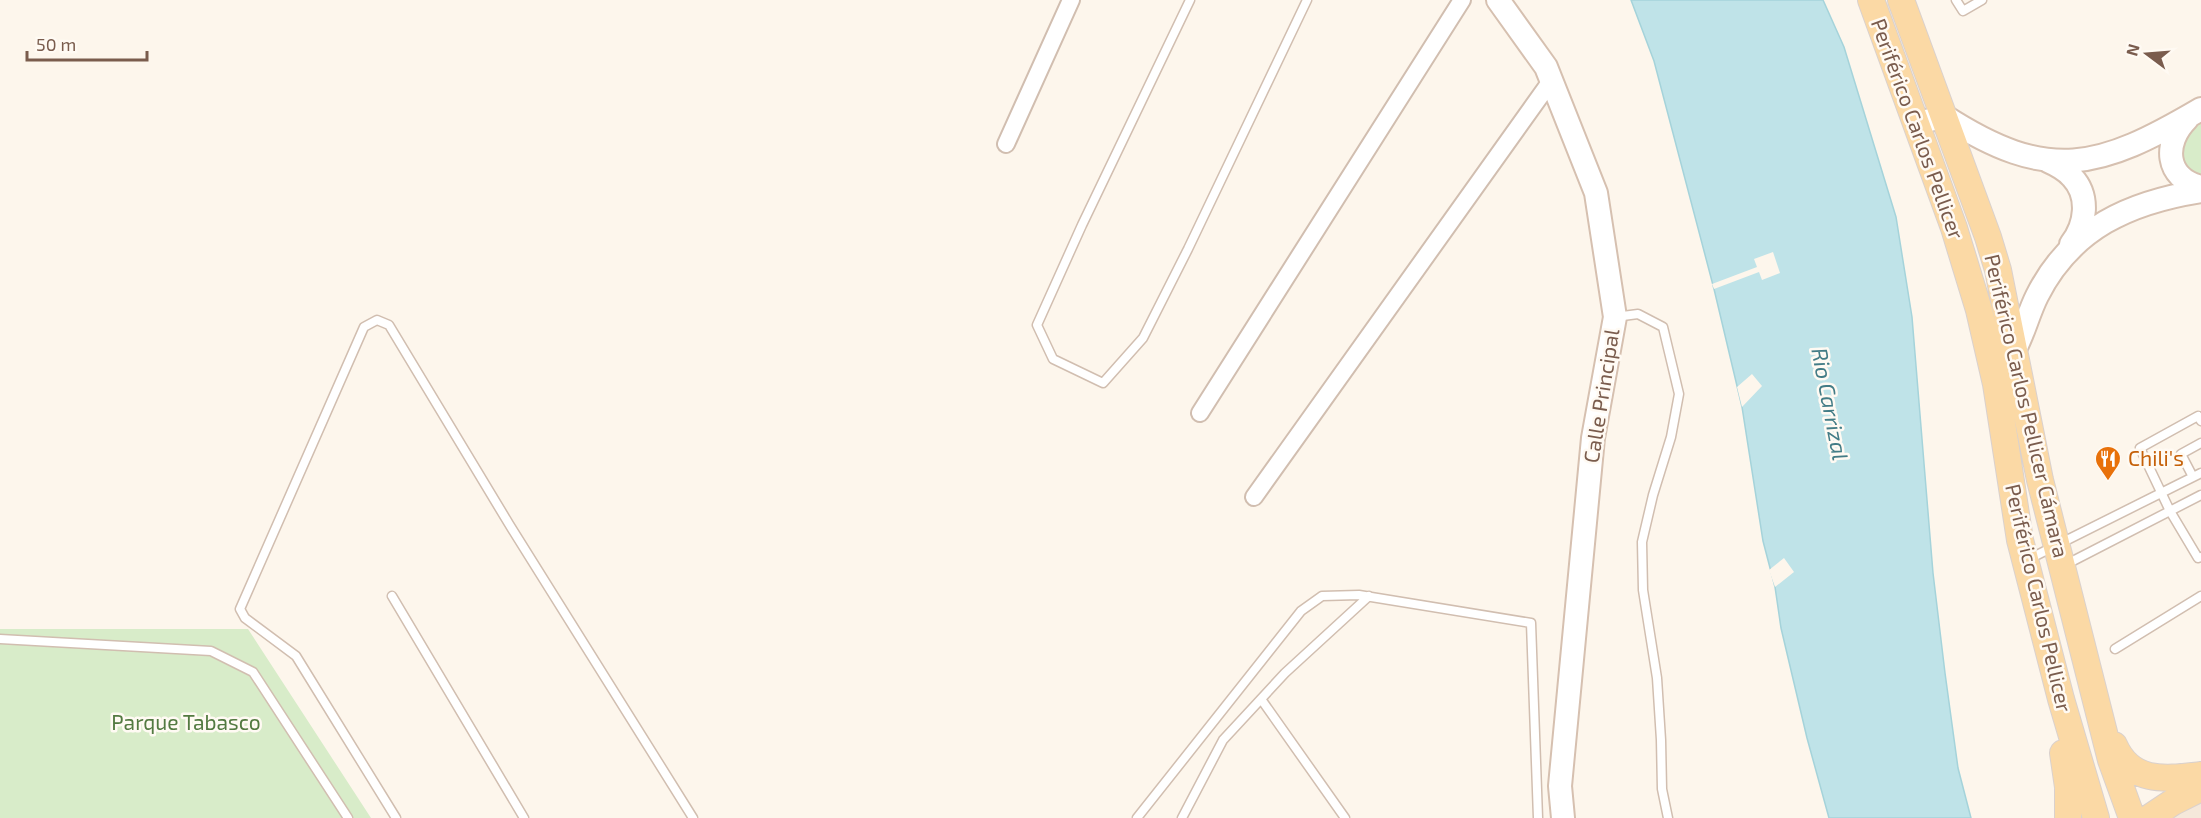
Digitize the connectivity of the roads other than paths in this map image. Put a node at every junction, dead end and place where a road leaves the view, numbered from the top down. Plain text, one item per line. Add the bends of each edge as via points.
1 (1071, 0) edge
2 (1190, 0) edge
3 (1307, 0) edge
4 (1462, 0) edge
5 (1498, 0) edge
6 (1870, 0) edge
7 (1901, 0) edge
8 (1956, 0) edge
9 (1982, 0) edge
10 (1551, 81) junction
11 (2195, 112) edge
12 (1944, 116) junction
13 (1916, 124) junction
14 (1006, 144) dead end
15 (2048, 160) junction
16 (2201, 189) edge
17 (2059, 259) junction
18 (1615, 317) junction
19 (2002, 353) junction
20 (1200, 413) dead end
21 (2201, 421) edge
22 (2201, 443) edge
23 (2197, 475) edge
24 (2162, 493) junction
25 (2201, 495) edge
26 (1254, 497) dead end
27 (2170, 511) junction
28 (2060, 556) junction
29 (2201, 557) edge
30 (2025, 560) junction
31 (392, 596) dead end
32 (1369, 596) junction
33 (2201, 596) edge
34 (2041, 623) junction
35 (0, 639) edge
36 (2115, 649) dead end
37 (1261, 699) junction
38 (2101, 716) junction
39 (2201, 775) edge
40 (2201, 788) edge
41 (348, 818) edge
42 (396, 818) edge
43 (524, 818) edge
44 (693, 818) edge
45 (1137, 818) edge
46 (1182, 818) edge
47 (1345, 818) edge
48 (1538, 818) edge
49 (1563, 818) edge
50 (1668, 818) edge
51 (2068, 818) edge
52 (2096, 818) edge
53 (2132, 818) edge
54 (2149, 818) edge

1 - 14 street
2 - 3 lane via 1038,325 1053,359 1103,382 1143,338
4 - 20 street
5 - 10 main road, Calle Principal via 1546,67
6 - 13 main road, Periférico Carlos Pellicer
7 - 12 main road, Periférico Carlos Pellicer Cámara
8 - 9 lane via 1963,11
10 - 18 main road, Calle Principal via 1596,193
10 - 26 street
11 - 15 main road via 2105,156 2078,162
11 - 16 main road via 2179,127 2170,147 2180,176
12 - 13 main road
12 - 15 main road via 1991,142
12 - 19 main road, Periférico Carlos Pellicer Cámara via 1991,248 2006,303
13 - 19 main road, Periférico Carlos Pellicer
15 - 17 main road via 2072,176 2084,209 2078,236
16 - 17 main road via 2128,209 2095,228
17 - 19 main road via 2036,298 2024,332
18 - 49 main road, Calle Principal via 1593,438 1560,786
18 - 50 lane via 1638,314 1662,327 1679,394 1642,542 1643,590 1657,678 1662,789
19 - 28 main road, Periférico Carlos Pellicer Cámara
19 - 30 main road, Periférico Carlos Pellicer via 2003,423
21 - 24 lane via 2198,416 2140,448
22 - 23 lane via 2181,454
23 - 24 lane
24 - 27 lane
24 - 28 lane
25 - 27 lane
27 - 28 lane
27 - 29 lane via 2198,558
28 - 30 lane
28 - 38 main road, Periférico Carlos Pellicer Cámara
30 - 34 main road, Periférico Carlos Pellicer
31 - 43 lane
32 - 37 lane
32 - 45 lane via 1322,596 1301,611
32 - 48 lane via 1531,623
33 - 36 lane
34 - 51 main road via 2067,777
34 - 52 main road, Periférico Carlos Pellicer
35 - 41 lane via 211,651 253,672
37 - 46 lane via 1223,740
37 - 47 lane
38 - 39 main road via 2116,752 2135,772 2151,776
38 - 53 main road, Periférico Carlos Pellicer Cámara via 2111,760
40 - 54 main road
42 - 44 lane via 296,656 245,618 240,609 364,327 377,320 389,325

